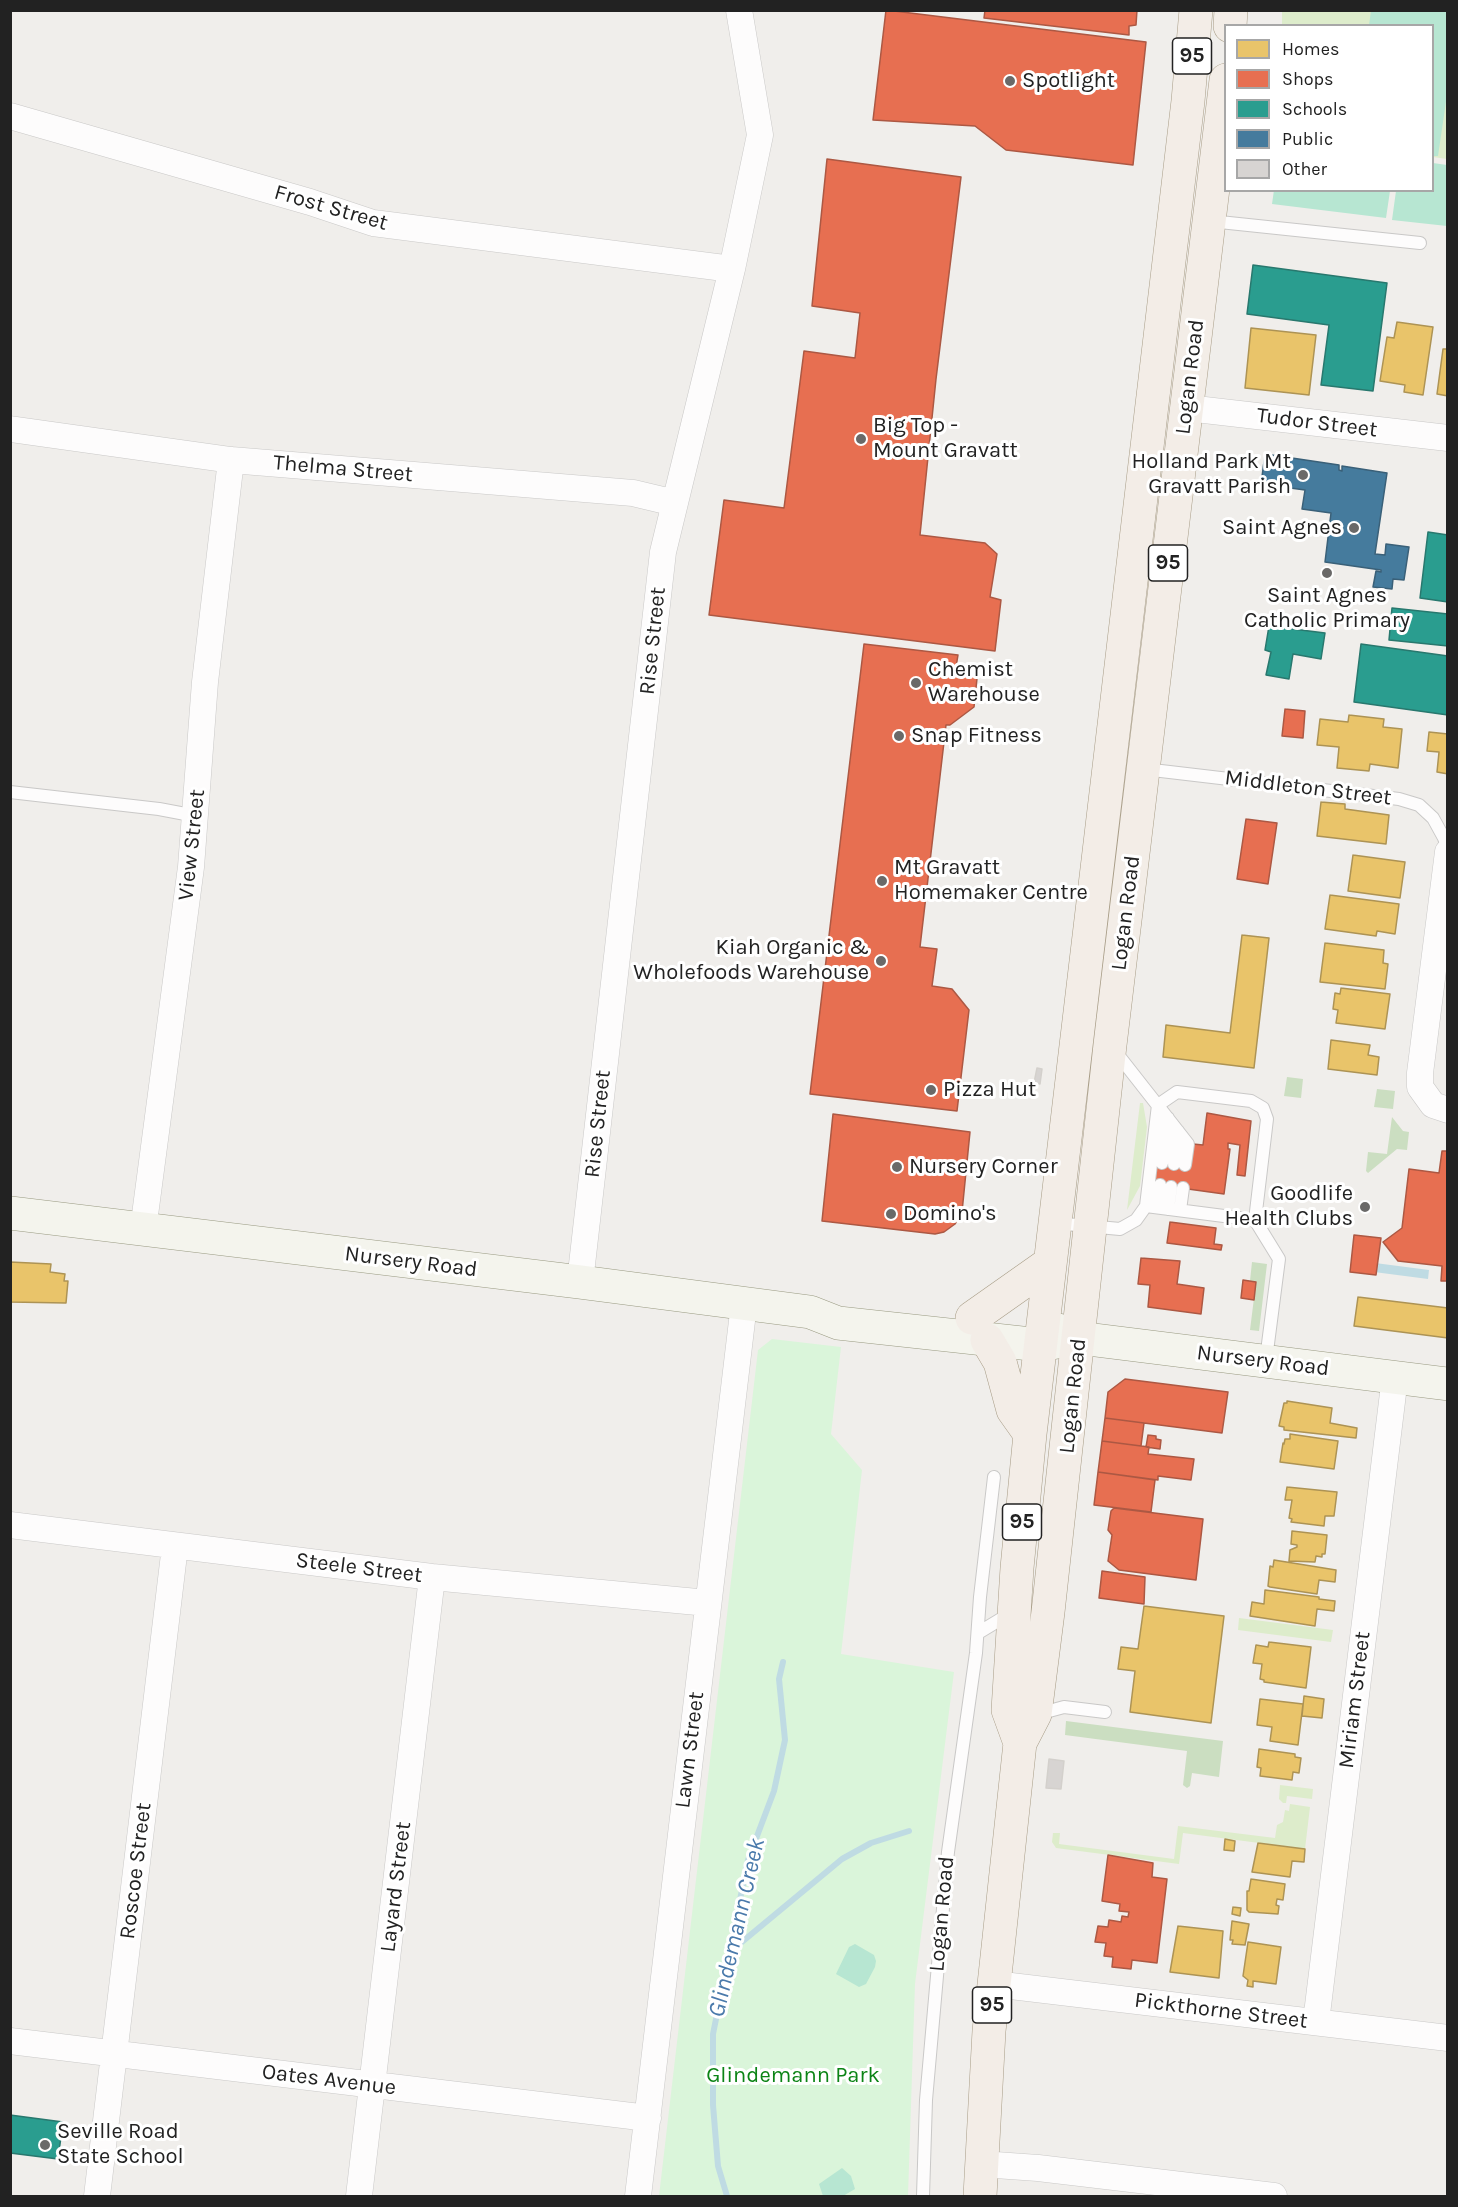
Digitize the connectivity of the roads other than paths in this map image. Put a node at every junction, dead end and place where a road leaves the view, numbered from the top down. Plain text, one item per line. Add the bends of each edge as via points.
1 (739, 10) edge
2 (1196, 10) edge
3 (1224, 97) edge
4 (10, 116) edge
5 (1209, 221) junction
6 (1420, 243) dead end
7 (732, 269) junction
8 (1186, 408) junction
9 (10, 429) edge
10 (1448, 438) edge
11 (231, 460) junction
12 (675, 503) junction
13 (1143, 769) junction
14 (10, 792) edge
15 (195, 816) junction
16 (1448, 850) edge
17 (1110, 1045) junction
18 (1158, 1105) junction
19 (1438, 1105) edge
20 (1168, 1118) junction
21 (1163, 1208) junction
22 (10, 1213) edge
23 (1255, 1220) junction
24 (1055, 1223) junction
25 (1091, 1226) junction
26 (143, 1230) junction
27 (1050, 1263) junction
28 (580, 1282) junction
29 (744, 1304) junction
30 (980, 1329) junction
31 (1041, 1335) junction
32 (1079, 1338) junction
33 (1266, 1361) junction
34 (1395, 1377) junction
35 (1448, 1384) edge
36 (1030, 1434) junction
37 (994, 1477) dead end
38 (10, 1525) edge
39 (175, 1546) junction
40 (432, 1577) junction
41 (708, 1604) junction
42 (1015, 1610) junction
43 (978, 1633) junction
44 (1105, 1712) dead end
45 (1035, 1714) junction
46 (1020, 1743) junction
47 (994, 1984) junction
48 (1316, 2022) junction
49 (1448, 2038) edge
50 (10, 2041) edge
51 (114, 2053) junction
52 (373, 2085) junction
53 (648, 2118) junction
54 (981, 2164) junction
55 (97, 2196) edge
56 (359, 2196) edge
57 (638, 2196) edge
58 (923, 2196) edge
59 (980, 2196) edge
60 (1274, 2196) edge

1 - 7 street, Rise Street via 760,135
2 - 24 main road, Logan Road / 95
3 - 5 main road, Logan Road / 95
4 - 7 street, Frost Street via 373,223
5 - 6 lane
5 - 8 main road, Logan Road / 95
7 - 12 street, Rise Street
8 - 10 street, Tudor Street
8 - 13 main road, Logan Road / 95
9 - 11 street, Thelma Street
11 - 12 street, Thelma Street via 633,493
11 - 15 street, View Street via 205,682
12 - 28 street, Rise Street via 663,552
13 - 16 lane, Middleton Street via 1399,799 1419,805 1433,818
13 - 17 main road, Logan Road / 95
14 - 15 lane
15 - 26 street, View Street
16 - 19 street via 1420,1073 1420,1088
17 - 18 lane
17 - 25 main road, Logan Road / 95
18 - 20 lane
18 - 21 lane
18 - 23 lane via 1177,1092 1251,1101 1263,1108 1267,1119
20 - 20 lane via 1174,1164 1178,1131
21 - 21 lane via 1171,1187
21 - 23 lane
21 - 25 lane via 1120,1229
22 - 26 main road, Nursery Road
23 - 33 lane via 1279,1259
24 - 25 lane
24 - 27 main road, Logan Road / 95
25 - 32 main road, Logan Road / 95
26 - 28 main road, Nursery Road
27 - 30 main road
27 - 31 main road, Logan Road / 95
28 - 29 main road, Nursery Road
29 - 30 main road, Nursery Road via 810,1312 839,1306
29 - 41 street, Lawn Street
30 - 31 main road, Nursery Road
30 - 36 main road via 1000,1362 1013,1410
31 - 32 main road, Nursery Road
31 - 36 main road, Logan Road / 95
32 - 33 main road, Nursery Road
32 - 45 main road, Logan Road / 95
33 - 34 main road, Nursery Road
34 - 35 main road, Nursery Road
34 - 48 street, Miriam Street
36 - 42 main road, Logan Road / 95
37 - 43 lane, Logan Road
38 - 39 street, Steele Street
39 - 40 street, Steele Street
39 - 51 street, Roscoe Street
40 - 41 street, Steele Street
40 - 52 street, Layard Street
41 - 53 street, Lawn Street
42 - 43 lane
42 - 46 main road, Logan Road / 95 via 1008,1710
43 - 58 lane, Logan Road via 948,1852 926,2100
44 - 45 lane via 1064,1707
45 - 46 main road, Logan Road / 95
46 - 47 main road, Logan Road / 95
47 - 48 street, Pickthorne Street
47 - 54 main road, Logan Road / 95
48 - 49 street, Pickthorne Street
50 - 51 street, Oates Avenue
51 - 52 street, Oates Avenue
51 - 55 street, Roscoe Street
52 - 53 street, Oates Avenue
52 - 56 street, Layard Street
53 - 57 street, Lawn Street
54 - 59 main road, Logan Road / 95
54 - 60 street

